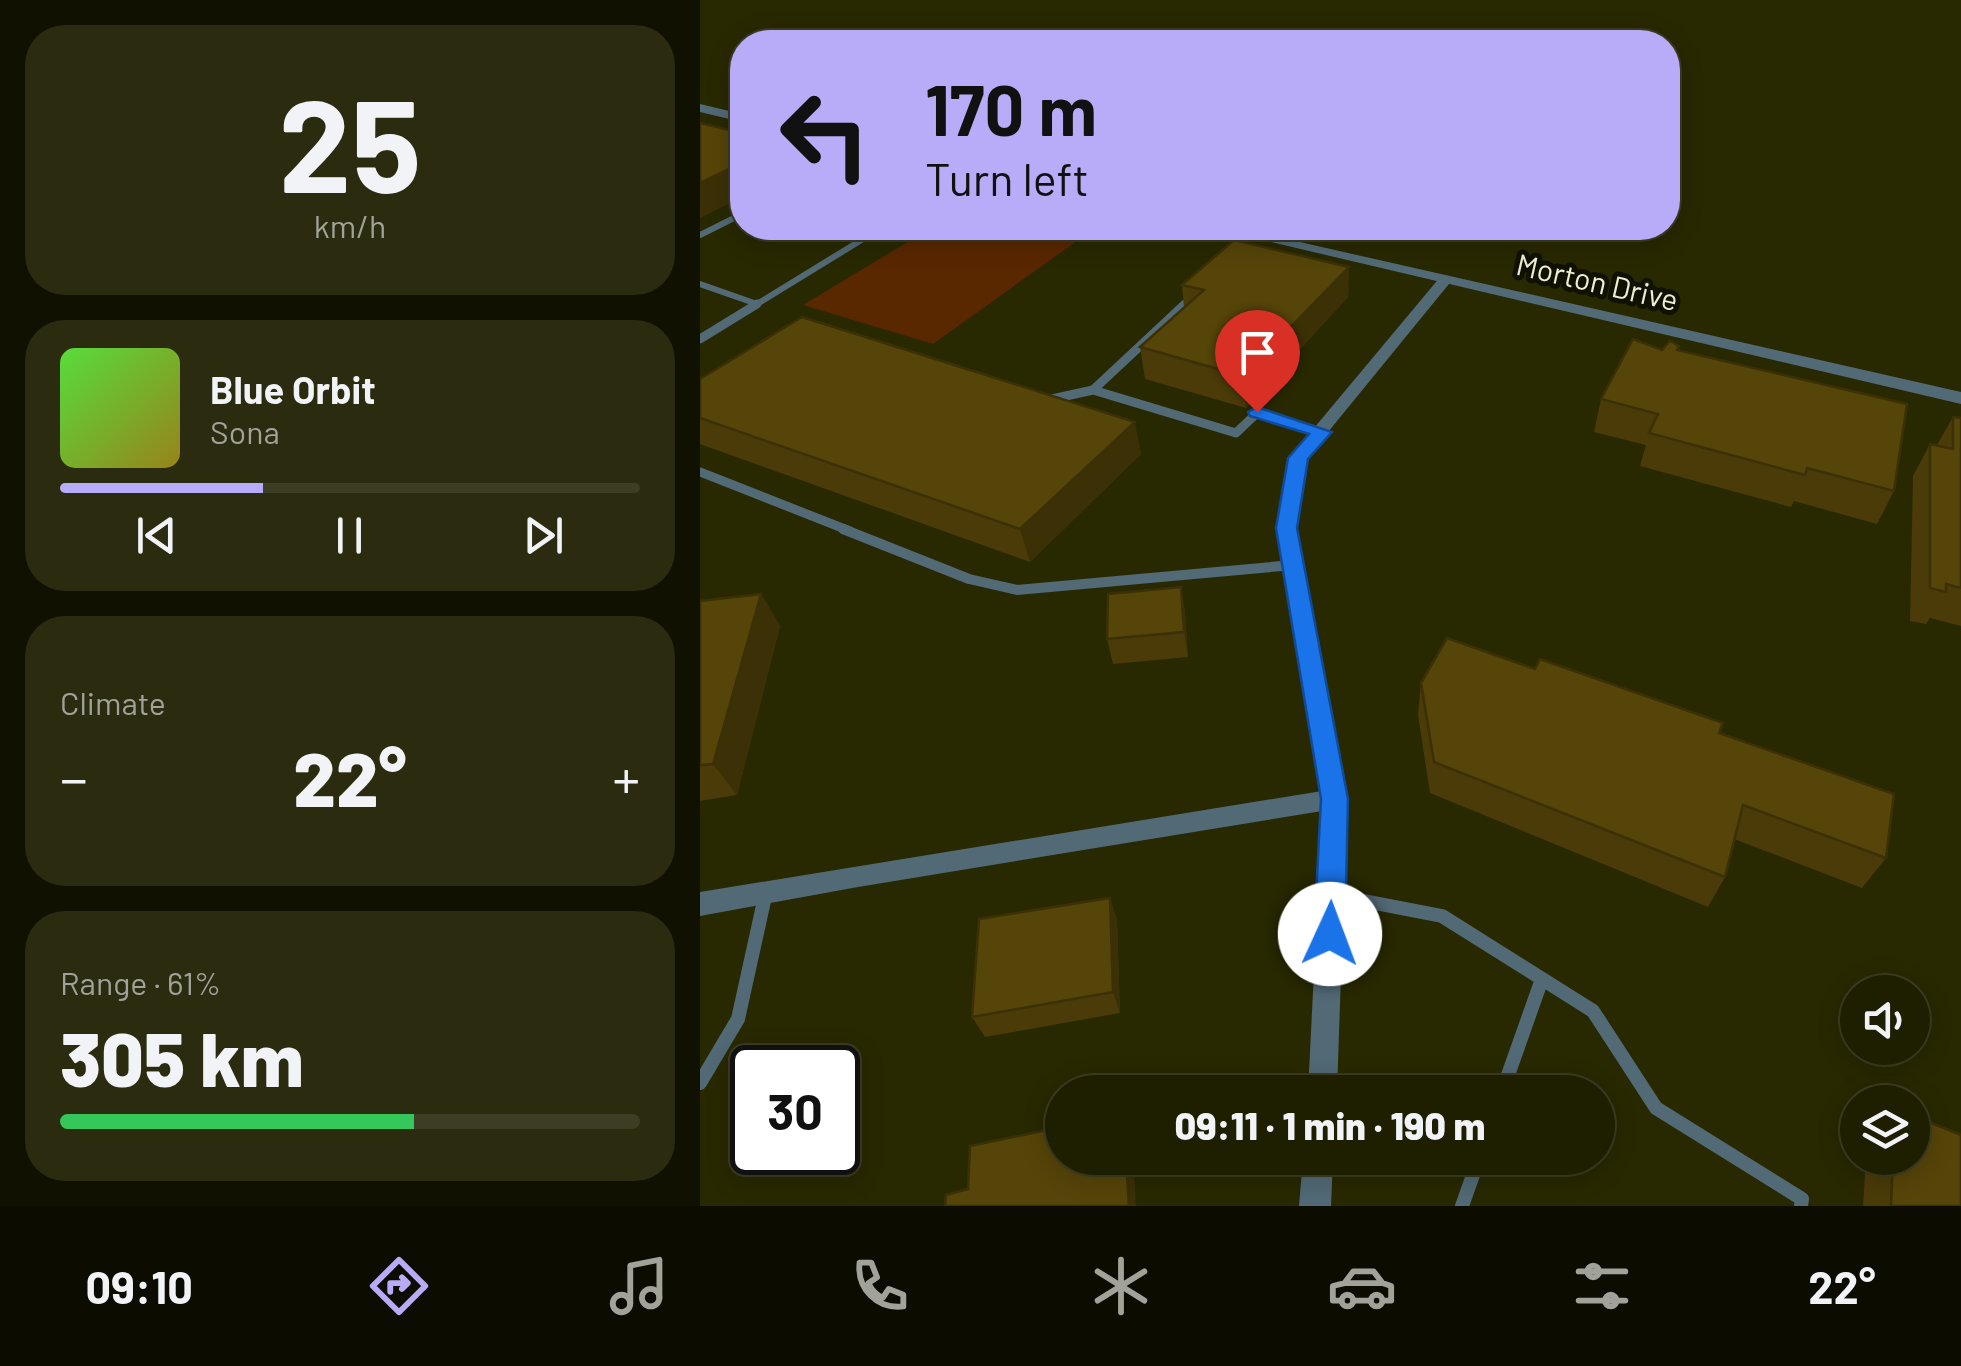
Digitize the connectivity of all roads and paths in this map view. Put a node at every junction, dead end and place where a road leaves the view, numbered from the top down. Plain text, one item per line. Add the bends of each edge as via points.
1 (700, 108) edge
2 (730, 115) edge
3 (730, 220) edge
4 (700, 236) edge
5 (862, 240) edge
6 (1250, 240) edge
7 (1446, 279) junction
8 (700, 284) edge
9 (1202, 287) edge
10 (758, 304) junction
11 (700, 338) edge
12 (1092, 390) junction
13 (1037, 394) edge
14 (1961, 398) edge
15 (1322, 432) junction
16 (700, 472) edge
17 (1293, 565) junction
18 (1334, 799) junction
19 (766, 891) junction
20 (1331, 895) junction
21 (700, 904) edge
22 (1542, 979) junction
23 (1323, 1075) edge
24 (1508, 1075) edge
25 (700, 1083) edge
26 (1317, 1175) edge
27 (1473, 1175) edge
28 (1315, 1206) edge
29 (1462, 1206) edge
30 (1801, 1206) edge

1 - 2 street
3 - 4 lane
5 - 10 lane
6 - 7 street, Morton Drive
7 - 14 street, Morton Drive
7 - 15 street
8 - 10 lane
9 - 12 lane
10 - 11 lane
12 - 13 lane via 1056,400
12 - 15 lane via 1236,434 1257,412
15 - 17 street via 1298,458 1286,528
16 - 17 lane via 969,579 1017,590
17 - 18 street
18 - 19 street
18 - 20 street
19 - 21 street
19 - 25 lane via 738,1020
20 - 22 lane via 1442,916
20 - 23 street
22 - 24 lane
22 - 30 lane via 1593,1012 1656,1108 1802,1199
26 - 28 street
27 - 29 lane

